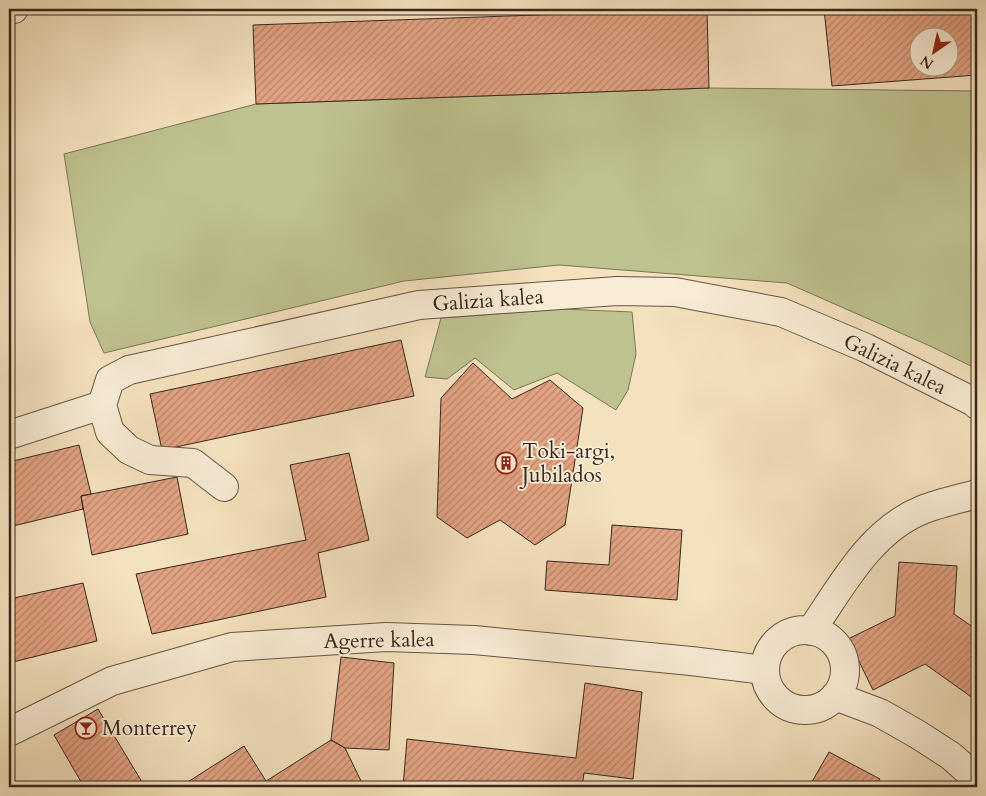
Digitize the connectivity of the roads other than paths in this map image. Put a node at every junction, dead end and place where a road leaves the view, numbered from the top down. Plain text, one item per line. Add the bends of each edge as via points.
1 (14, 9) edge
2 (9, 10) edge
3 (102, 405) junction
4 (977, 405) edge
5 (9, 435) edge
6 (224, 487) dead end
7 (977, 494) edge
8 (811, 631) junction
9 (765, 670) junction
10 (835, 696) junction
11 (9, 732) edge
12 (977, 779) edge

1 - 2 street
3 - 4 street, Galizia kalea via 110,380 129,370 308,329 419,305 617,291 675,292 781,312 866,348
3 - 5 street
3 - 6 street via 110,432 129,450 150,460 193,463
7 - 8 street via 921,511 889,528 856,564
8 - 9 street via 797,631 774,645 767,656
8 - 10 street via 823,634 840,651 844,674
9 - 10 street via 774,695 785,705 798,710 811,710
9 - 11 street, Agerre kalea via 474,640 386,637 241,646 112,681
10 - 12 street via 880,713 916,734 951,756

